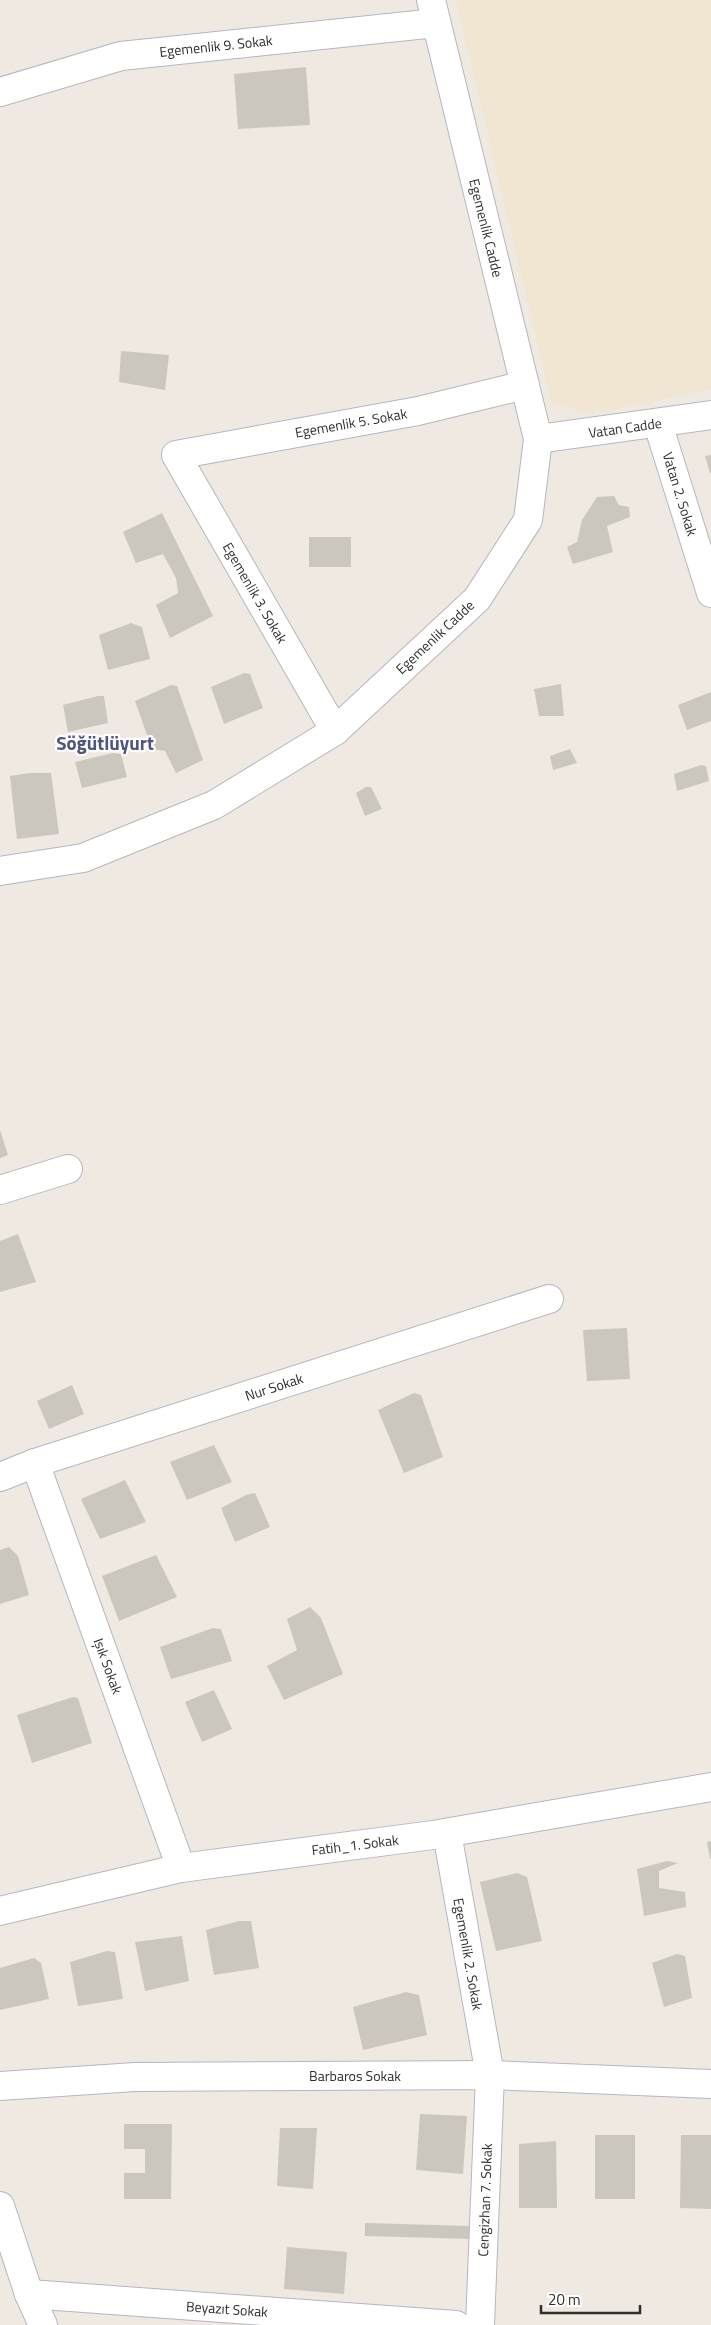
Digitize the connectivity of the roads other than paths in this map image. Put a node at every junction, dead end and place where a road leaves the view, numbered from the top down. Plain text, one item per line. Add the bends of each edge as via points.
1 (434, 12) edge
2 (0, 92) edge
3 (525, 385) junction
4 (711, 415) edge
5 (658, 424) junction
6 (538, 439) junction
7 (176, 454) joint
8 (711, 593) edge
9 (335, 731) junction
10 (0, 870) edge
11 (68, 1169) dead end
12 (0, 1190) edge
13 (549, 1299) dead end
14 (35, 1463) junction
15 (0, 1477) edge
16 (711, 1787) edge
17 (447, 1833) junction
18 (181, 1868) junction
19 (0, 1911) edge
20 (490, 2075) junction
21 (711, 2084) edge
22 (0, 2086) edge
23 (0, 2206) edge
24 (29, 2294) junction
25 (41, 2324) edge
26 (456, 2325) edge
27 (480, 2325) edge

1 - 2 street, Egemenlik 9. Sokak via 121,56
1 - 3 street, Egemenlik Cadde
3 - 6 street, Egemenlik Cadde
3 - 7 street, Egemenlik 5. Sokak via 418,411
4 - 5 street, Vatan Cadde
5 - 6 street, Vatan Cadde
5 - 8 street, Vatan 2. Sokak
6 - 9 street, Egemenlik Cadde via 528,520 477,599
7 - 9 street, Egemenlik 3. Sokak
9 - 10 street, Egemenlik Cadde via 214,805 83,858
11 - 12 street
13 - 14 street, Nur Sokak
14 - 15 street, Nur Sokak
14 - 18 street, Işık Sokak
16 - 17 street, Fatih_1. Sokak
17 - 18 street, Fatih_1. Sokak
17 - 20 street, Egemenlik 2. Sokak
18 - 19 street, Fatih_1. Sokak
20 - 21 street, Barbaros Sokak
20 - 22 street, Barbaros Sokak via 134,2077
20 - 27 street, Cengizhan 7. Sokak
23 - 24 street
24 - 25 street
24 - 26 street, Beyazıt Sokak

